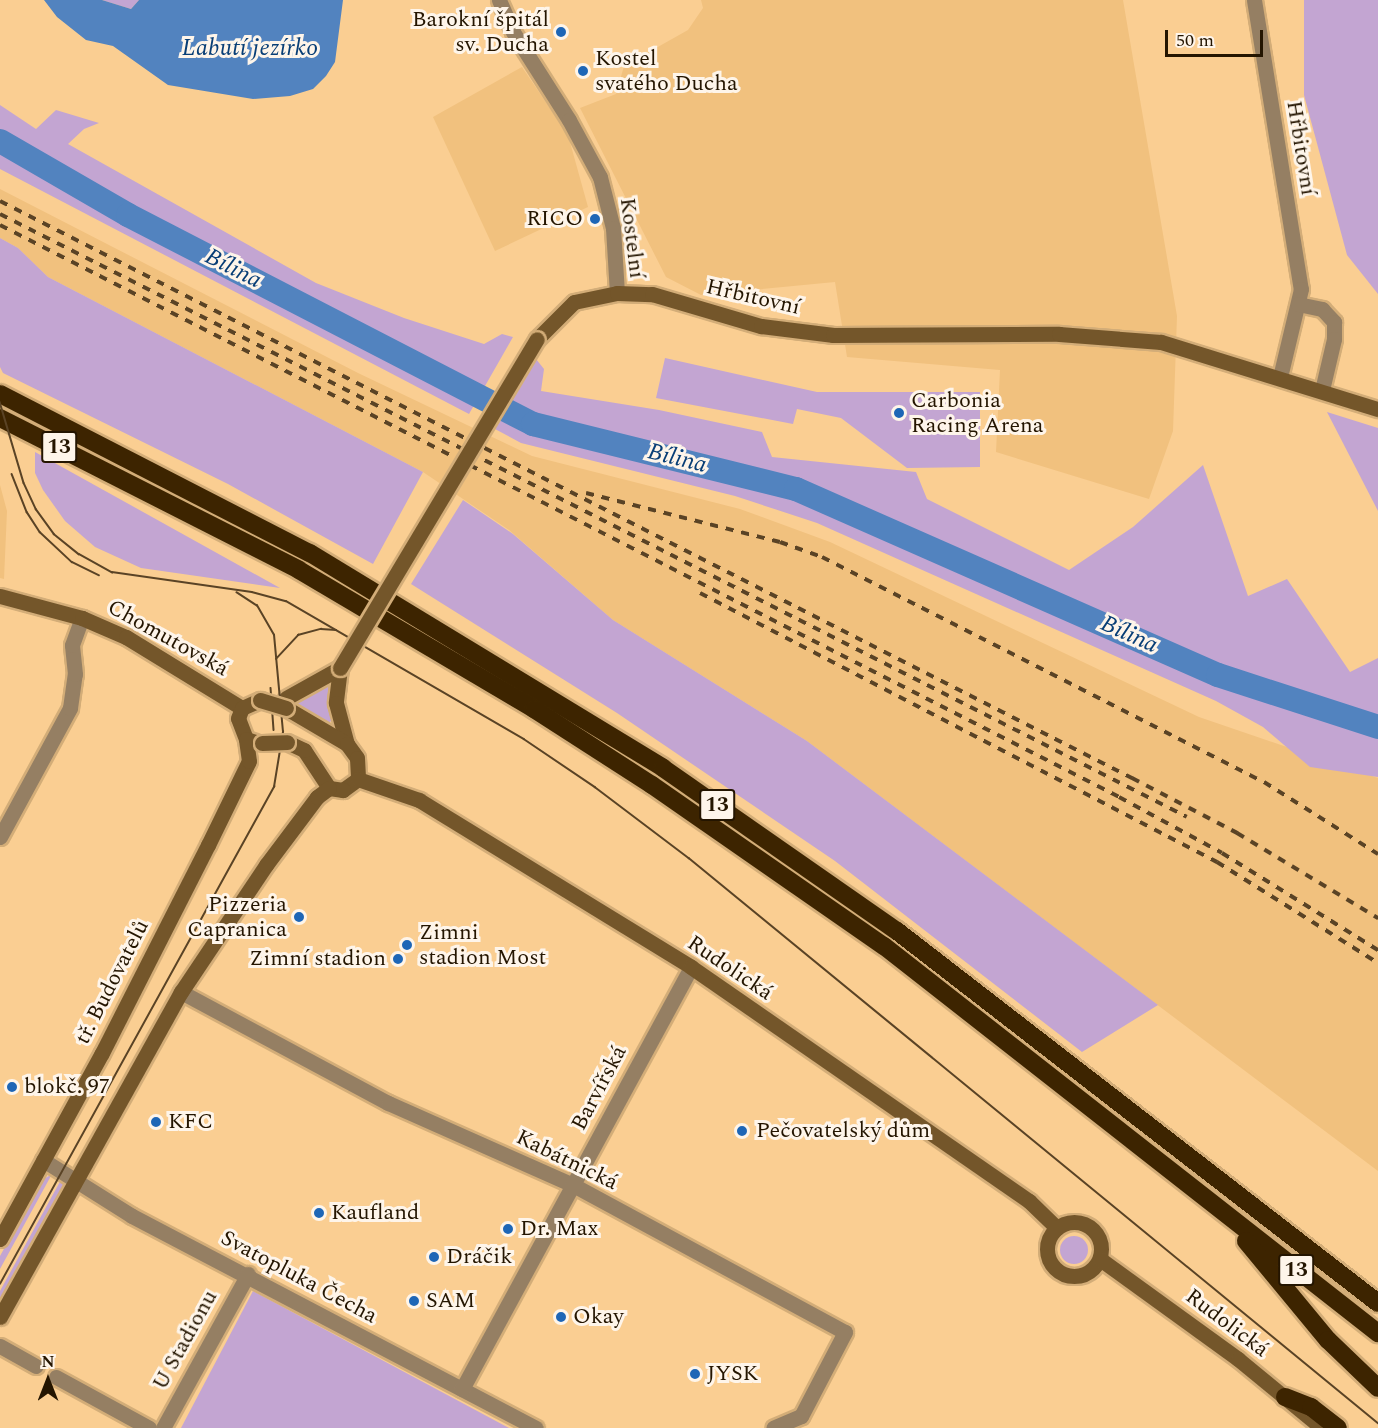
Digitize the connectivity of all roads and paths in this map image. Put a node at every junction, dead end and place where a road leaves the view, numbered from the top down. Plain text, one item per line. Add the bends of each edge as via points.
1 (499, 0) edge
2 (1254, 0) edge
3 (616, 293) junction
4 (1298, 304) junction
5 (1280, 377) junction
6 (0, 389) edge
7 (1322, 390) junction
8 (0, 394) edge
9 (1378, 409) edge
10 (0, 418) edge
11 (52, 419) junction
12 (0, 596) edge
13 (82, 618) junction
14 (340, 668) junction
15 (277, 702) junction
16 (242, 708) junction
17 (246, 739) junction
18 (347, 744) junction
19 (358, 779) junction
20 (329, 788) junction
21 (0, 837) edge
22 (691, 967) junction
23 (182, 993) junction
24 (44, 1160) junction
25 (74, 1181) junction
26 (573, 1185) junction
27 (1214, 1207) junction
28 (1057, 1228) junction
29 (0, 1239) edge
30 (1100, 1259) junction
31 (248, 1274) junction
32 (1378, 1303) edge
33 (0, 1317) edge
34 (1378, 1333) edge
35 (0, 1346) edge
36 (36, 1366) dead end
37 (56, 1377) dead end
38 (1378, 1388) edge
39 (462, 1389) junction
40 (1285, 1397) junction
41 (149, 1428) edge
42 (163, 1428) edge
43 (537, 1428) edge
44 (773, 1428) edge
45 (1322, 1428) edge
46 (1338, 1428) edge

1 - 3 street, Kostelní via 513,32 600,177 613,228
2 - 4 street, Hřbitovní via 1301,289
3 - 5 street, Hřbitovní via 652,294 761,326 833,335 1059,334 1161,342
3 - 14 street, Hřbitovní, bridge via 574,302 537,339
4 - 5 street, Hřbitovní
4 - 7 street via 1322,309 1334,322
5 - 7 street
6 - 11 highway
7 - 9 street
8 - 11 highway, 13
10 - 27 highway, 13 via 309,576 534,709 652,785 884,946
11 - 32 highway, 13 via 320,558 663,768 897,931
12 - 13 street, Chomutovská
13 - 16 street, Chomutovská via 126,637
13 - 21 street via 72,645 75,674 70,708
14 - 15 street, Chomutovská via 308,689
14 - 18 street via 336,703
15 - 16 street, Chomutovská
15 - 18 street
16 - 17 street, Chomutovská via 238,718
17 - 20 street, bridge via 287,742 304,750
17 - 24 street, tř. Budovatelů via 249,761
18 - 19 street via 357,758
19 - 20 street via 343,790
19 - 22 street, Rudolická via 419,800
20 - 23 street via 317,797 266,865
22 - 26 street, Barvířská
22 - 28 street, Rudolická via 1029,1201
23 - 25 street
23 - 26 street, Kabátnická via 397,1107
24 - 25 street, Svatopluka Čecha
24 - 29 street, tř. Budovatelů
25 - 31 street, Svatopluka Čecha via 132,1216
25 - 33 street
26 - 39 street, Barvířská
26 - 44 street, Kabátnická via 845,1332 801,1416
27 - 34 highway, 13
27 - 38 highway via 1328,1340
28 - 30 street via 1074,1222 1090,1227 1100,1242
28 - 30 street via 1047,1251 1060,1273 1083,1275
30 - 40 street, Rudolická
31 - 39 street, Svatopluka Čecha
31 - 42 street, U Stadionu
35 - 36 street
37 - 41 street
39 - 43 street, Svatopluka Čecha
40 - 45 street, Rudolická
40 - 46 highway via 1311,1407

